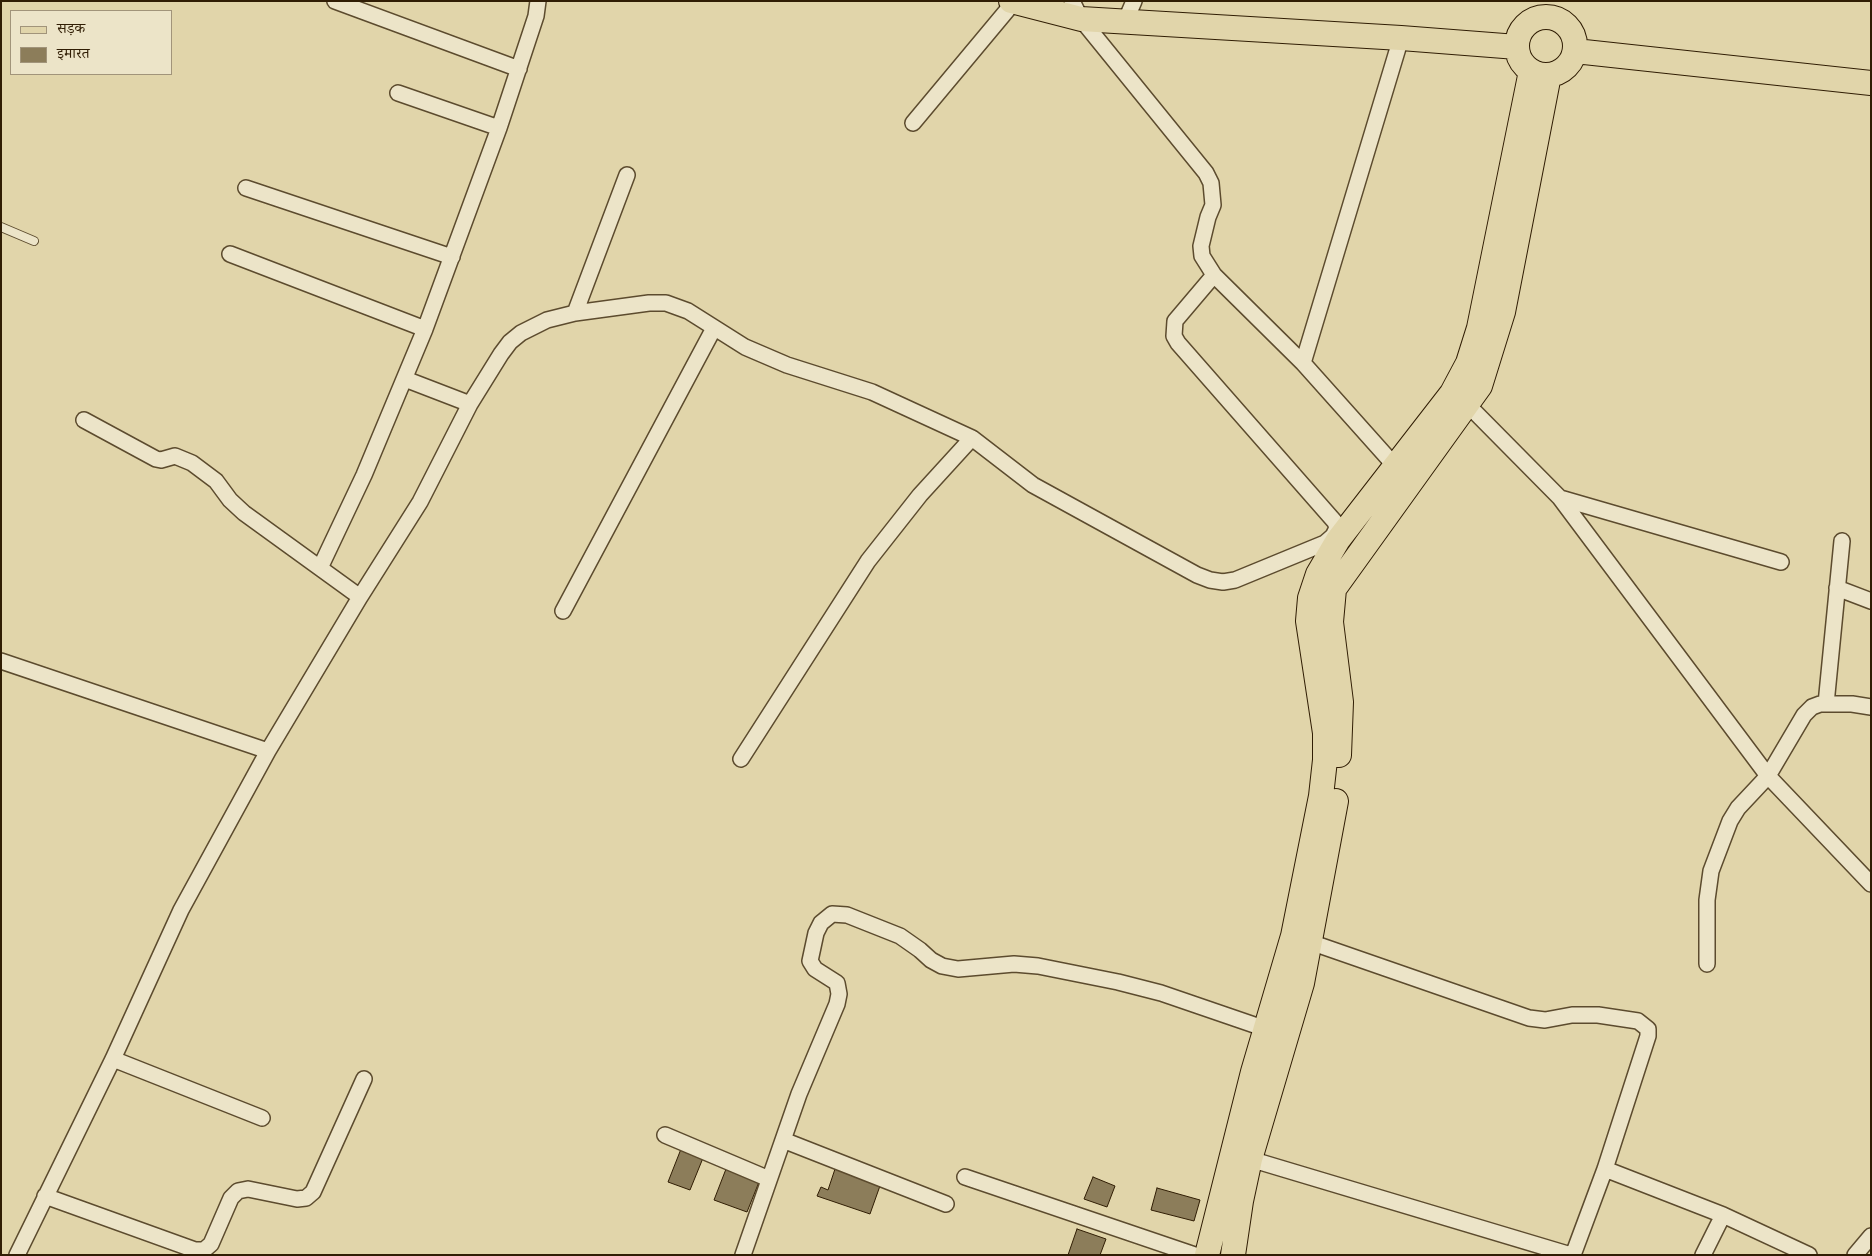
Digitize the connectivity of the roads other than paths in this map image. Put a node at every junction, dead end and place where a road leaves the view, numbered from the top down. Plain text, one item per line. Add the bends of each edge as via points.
1 (335, 1) edge
2 (538, 1) edge
3 (1013, 2) edge
4 (1076, 10) edge
5 (1129, 11) edge
6 (1553, 11) edge
7 (1401, 38) junction
8 (1517, 47) junction
9 (1575, 51) junction
10 (519, 69) junction
11 (1540, 73) junction
12 (1871, 83) edge
13 (398, 93) dead end
14 (913, 123) dead end
15 (499, 128) junction
16 (627, 175) dead end
17 (246, 188) dead end
18 (1, 227) edge
19 (34, 241) dead end
20 (230, 254) dead end
21 (452, 257) junction
22 (1214, 275) junction
23 (575, 313) junction
24 (714, 328) junction
25 (425, 329) junction
26 (1303, 363) junction
27 (405, 379) junction
28 (470, 404) junction
29 (1467, 404) junction
30 (84, 420) dead end
31 (972, 438) junction
32 (1395, 466) junction
33 (1560, 498) junction
34 (1842, 542) dead end
35 (1780, 562) dead end
36 (320, 568) junction
37 (1837, 588) junction
38 (360, 597) junction
39 (1871, 601) edge
40 (563, 611) dead end
41 (1, 661) edge
42 (1826, 704) junction
43 (1871, 706) edge
44 (268, 751) junction
45 (741, 759) dead end
46 (1768, 776) junction
47 (1870, 879) edge
48 (1310, 942) junction
49 (1707, 964) dead end
50 (1266, 1029) junction
51 (113, 1059) junction
52 (364, 1079) dead end
53 (262, 1118) dead end
54 (665, 1135) dead end
55 (783, 1140) junction
56 (1250, 1159) junction
57 (1605, 1169) junction
58 (965, 1177) dead end
59 (769, 1179) junction
60 (45, 1196) junction
61 (946, 1204) dead end
62 (1723, 1215) junction
63 (1871, 1236) edge
64 (18, 1255) edge
65 (742, 1255) edge
66 (1195, 1255) edge
67 (1207, 1255) edge
68 (1233, 1255) edge
69 (1572, 1255) edge
70 (1704, 1255) edge
71 (1809, 1255) edge
72 (1855, 1255) edge

1 - 10 street
2 - 10 street
3 - 4 main road
3 - 14 street
4 - 5 main road
4 - 22 street via 1206,173 1211,183 1213,205 1201,246 1202,256
5 - 7 main road
6 - 8 main road via 1523,28
6 - 9 main road via 1571,31
7 - 8 main road
7 - 26 street
8 - 11 main road via 1524,65
9 - 11 main road via 1564,70
9 - 12 main road
10 - 15 street
11 - 29 main road via 1503,312 1480,386
11 - 32 main road via 1468,363 1452,393
13 - 15 street
15 - 21 street
16 - 23 street
17 - 21 street
18 - 19 lane
20 - 25 street
21 - 25 street
22 - 26 street
22 - 31 street via 1175,321 1174,336 1335,522 1337,528 1325,543 1235,580 1210,580 1034,485
23 - 24 street via 666,303 688,311
23 - 28 street via 547,320 510,342
24 - 31 street via 745,347 787,365 872,392
24 - 40 street
25 - 27 street
26 - 32 street
27 - 28 street
27 - 36 street
28 - 38 street via 420,502
29 - 33 street
29 - 48 main road via 1334,589 1331,622 1341,702 1337,797
30 - 36 street via 161,460 175,456 192,463 216,481 244,513
31 - 45 street via 920,495 868,561
32 - 50 main road via 1338,540 1318,574 1310,598 1308,621 1325,732 1325,760 1321,796 1293,936
33 - 35 street
33 - 46 street
34 - 37 street
36 - 38 street
37 - 39 street
37 - 42 street
38 - 44 street
41 - 44 street
42 - 43 street
42 - 46 street via 1812,708 1804,715
44 - 51 street via 181,910
46 - 47 street
46 - 49 street via 1730,821 1711,871 1707,900
48 - 56 main road via 1302,983
48 - 57 street via 1529,1018 1545,1020 1598,1015 1644,1024 1648,1036
50 - 55 street via 1161,993 1038,966 1014,964 958,969 942,966 900,936 847,915 832,914 821,922 810,961 815,969 837,983 840,994
50 - 67 main road
51 - 53 street
51 - 60 street
52 - 60 street via 313,1192 306,1198 297,1199 248,1189 238,1191 231,1198 211,1244 204,1250 195,1250
54 - 59 street
55 - 59 street
55 - 61 street
56 - 68 main road
56 - 69 street
57 - 62 street
57 - 69 street
58 - 66 street
59 - 65 street
60 - 64 street
62 - 70 street
62 - 71 street
63 - 72 street

